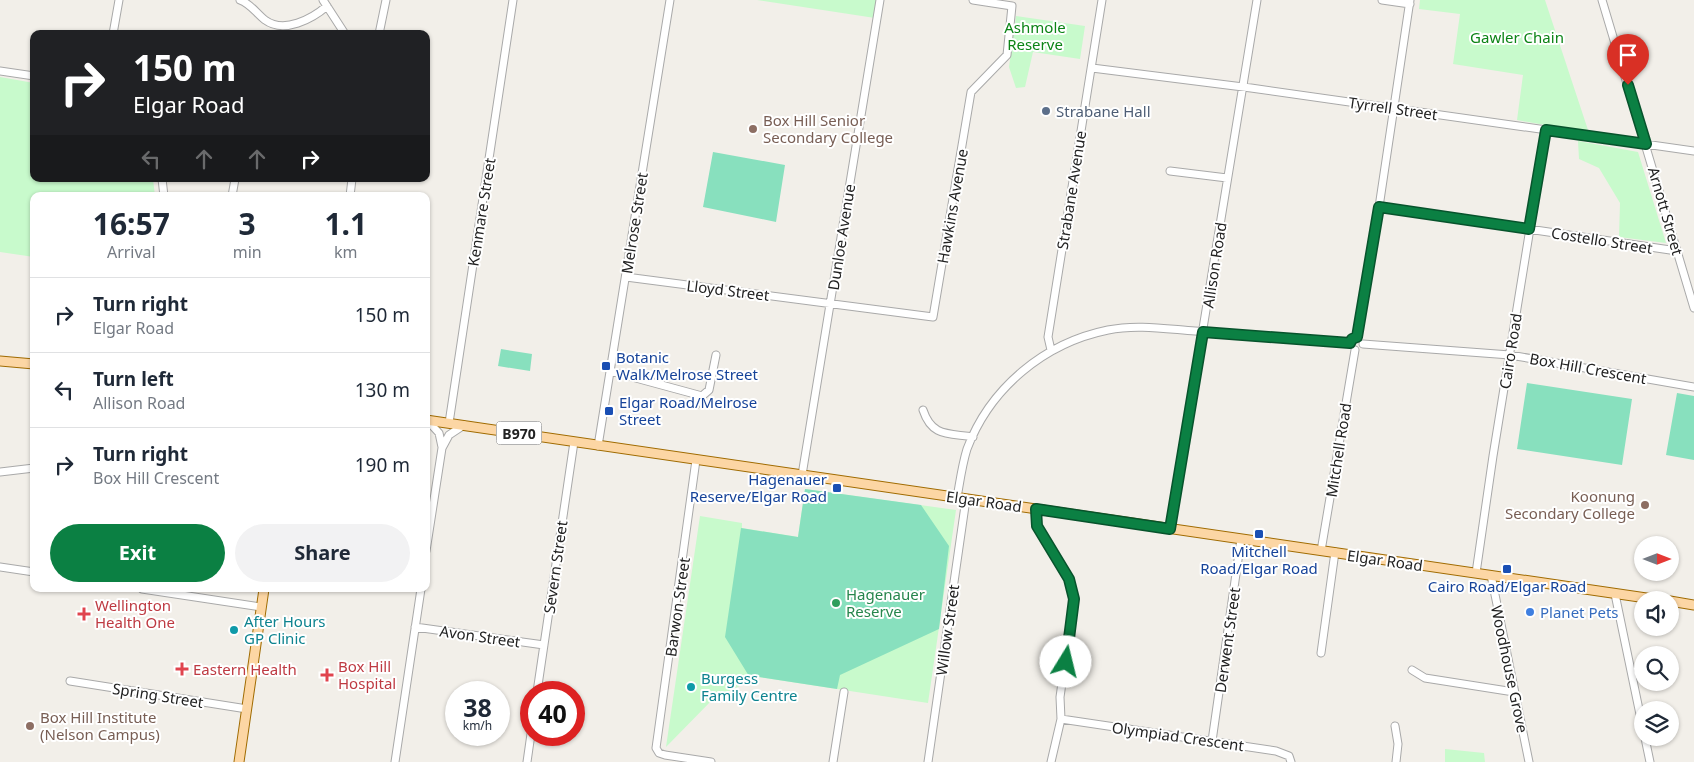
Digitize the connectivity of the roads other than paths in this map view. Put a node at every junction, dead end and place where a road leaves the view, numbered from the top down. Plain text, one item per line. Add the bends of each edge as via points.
1 (118, 0) edge
2 (240, 0) edge
3 (386, 0) edge
4 (513, 0) edge
5 (670, 0) edge
6 (880, 0) edge
7 (973, 0) edge
8 (1102, 0) edge
9 (1256, 0) edge
10 (1382, 0) edge
11 (1602, 0) edge
12 (1410, 2) edge
13 (325, 3) edge
14 (114, 30) edge
15 (342, 30) edge
16 (380, 30) edge
17 (1092, 68) junction
18 (0, 71) edge
19 (30, 75) edge
20 (1242, 87) junction
21 (1394, 108) junction
22 (1546, 130) junction
23 (1646, 144) junction
24 (1694, 151) edge
25 (1170, 171) dead end
26 (1227, 178) junction
27 (1379, 207) junction
28 (1529, 229) junction
29 (1677, 252) junction
30 (626, 277) junction
31 (830, 303) junction
32 (1694, 308) edge
33 (1203, 332) junction
34 (1357, 337) junction
35 (1350, 343) junction
36 (1363, 344) junction
37 (1051, 350) junction
38 (1355, 350) junction
39 (0, 355) edge
40 (716, 355) dead end
41 (1510, 355) junction
42 (0, 361) edge
43 (30, 362) edge
44 (30, 363) edge
45 (610, 371) junction
46 (1694, 387) edge
47 (698, 396) junction
48 (696, 405) dead end
49 (923, 410) dead end
50 (430, 420) edge
51 (430, 423) edge
52 (449, 423) junction
53 (464, 425) junction
54 (972, 437) junction
55 (574, 442) junction
56 (598, 446) junction
57 (442, 448) junction
58 (696, 460) junction
59 (30, 468) edge
60 (0, 472) edge
61 (802, 475) junction
62 (962, 498) junction
63 (1036, 509) junction
64 (430, 521) edge
65 (1170, 529) junction
66 (1241, 539) junction
67 (1321, 551) junction
68 (1335, 552) junction
69 (0, 567) edge
70 (30, 571) edge
71 (1476, 573) junction
72 (1491, 575) junction
73 (162, 592) edge
74 (264, 592) edge
75 (421, 592) edge
76 (1614, 594) junction
77 (1634, 597) edge
78 (1679, 602) edge
79 (1694, 605) edge
80 (261, 607) junction
81 (415, 626) junction
82 (544, 645) junction
83 (1321, 653) dead end
84 (1412, 670) dead end
85 (70, 681) dead end
86 (539, 681) edge
87 (844, 692) dead end
88 (1514, 692) junction
89 (1637, 701) edge
90 (247, 708) junction
91 (1061, 719) junction
92 (1395, 726) dead end
93 (1212, 742) junction
94 (529, 746) edge
95 (1647, 746) edge
96 (239, 762) edge
97 (395, 762) edge
98 (527, 762) edge
99 (711, 762) edge
100 (833, 762) edge
101 (928, 762) edge
102 (1051, 762) edge
103 (1291, 762) edge
104 (1396, 762) edge
105 (1529, 762) edge
106 (1650, 762) edge

1 - 14 street
2 - 13 street via 269,22 284,25 313,17
3 - 16 street
4 - 52 street, Kenmare Street
5 - 30 street, Melrose Street
6 - 31 street, Dunloe Avenue
7 - 31 street, Hawkins Avenue via 1012,6 1007,55 971,92 933,317
8 - 17 street, Strabane Avenue
9 - 20 street, Allison Road
10 - 12 street
11 - 23 street, Arnott Street
12 - 21 street
13 - 15 street
17 - 20 street, Tyrrell Street
17 - 37 street, Strabane Avenue via 1048,336
18 - 19 street
20 - 21 street, Tyrrell Street
20 - 26 street, Allison Road
21 - 22 street, Tyrrell Street
21 - 27 street
22 - 23 street, Tyrrell Street
22 - 28 street, Cairo Road
23 - 24 street, Tyrrell Street
23 - 29 street, Arnott Street
25 - 26 street
26 - 33 street, Allison Road
27 - 28 street, Costello Street
27 - 34 street
28 - 29 street, Costello Street
28 - 41 street, Cairo Road
29 - 32 street, Arnott Street
30 - 31 street, Lloyd Street
30 - 45 street, Melrose Street
31 - 61 street, Dunloe Avenue
33 - 35 street
33 - 37 street via 1109,329
33 - 65 street, Allison Road
34 - 35 street
34 - 36 street
35 - 38 street
36 - 38 street
36 - 41 street, Box Hill Crescent
37 - 54 street via 1017,374 992,403
38 - 67 street, Mitchell Road
39 - 43 main road
40 - 47 street via 709,390
41 - 46 street, Box Hill Crescent
41 - 71 street, Cairo Road
42 - 44 main road
45 - 47 street
45 - 56 street, Melrose Street
47 - 48 street
49 - 54 street via 927,424 937,432
50 - 52 main road, Elgar Road / B970
51 - 57 street via 439,433
52 - 53 main road, Elgar Road / B970
53 - 55 main road, Elgar Road / B970
53 - 57 street via 449,435
54 - 62 street via 962,468
55 - 56 main road, Elgar Road / B970
55 - 82 street, Severn Street
56 - 58 main road, Elgar Road / B970
57 - 64 street
58 - 61 main road, Elgar Road / B970
58 - 99 street, Barwon Street via 656,748 659,753
59 - 60 street
61 - 62 main road, Elgar Road / B970
62 - 63 main road, Elgar Road / B970
62 - 101 street, Willow Street
63 - 65 main road, Elgar Road / B970
63 - 91 street via 1037,526 1069,579 1074,599 1060,697
65 - 66 main road, Elgar Road / B970
66 - 67 main road, Elgar Road / B970
66 - 93 street, Derwent Street
67 - 68 main road, Elgar Road / B970
68 - 71 main road, Elgar Road / B970
68 - 83 street
69 - 70 street
71 - 72 main road, Elgar Road / B970
72 - 76 main road, Elgar Road / B970
72 - 88 street, Woodhouse Grove
73 - 80 street
74 - 80 main road
75 - 81 street
76 - 77 main road, Elgar Road / B970
76 - 89 street
78 - 79 main road
80 - 90 main road
81 - 82 street, Avon Street
81 - 97 street
82 - 86 street, Severn Street
84 - 88 street via 1425,678
85 - 90 street, Spring Street
87 - 100 street
88 - 105 street, Woodhouse Grove
90 - 96 main road
91 - 93 street, Olympiad Crescent
91 - 102 street
92 - 104 street
93 - 103 street, Olympiad Crescent via 1276,751 1289,756
94 - 98 street
95 - 106 street

